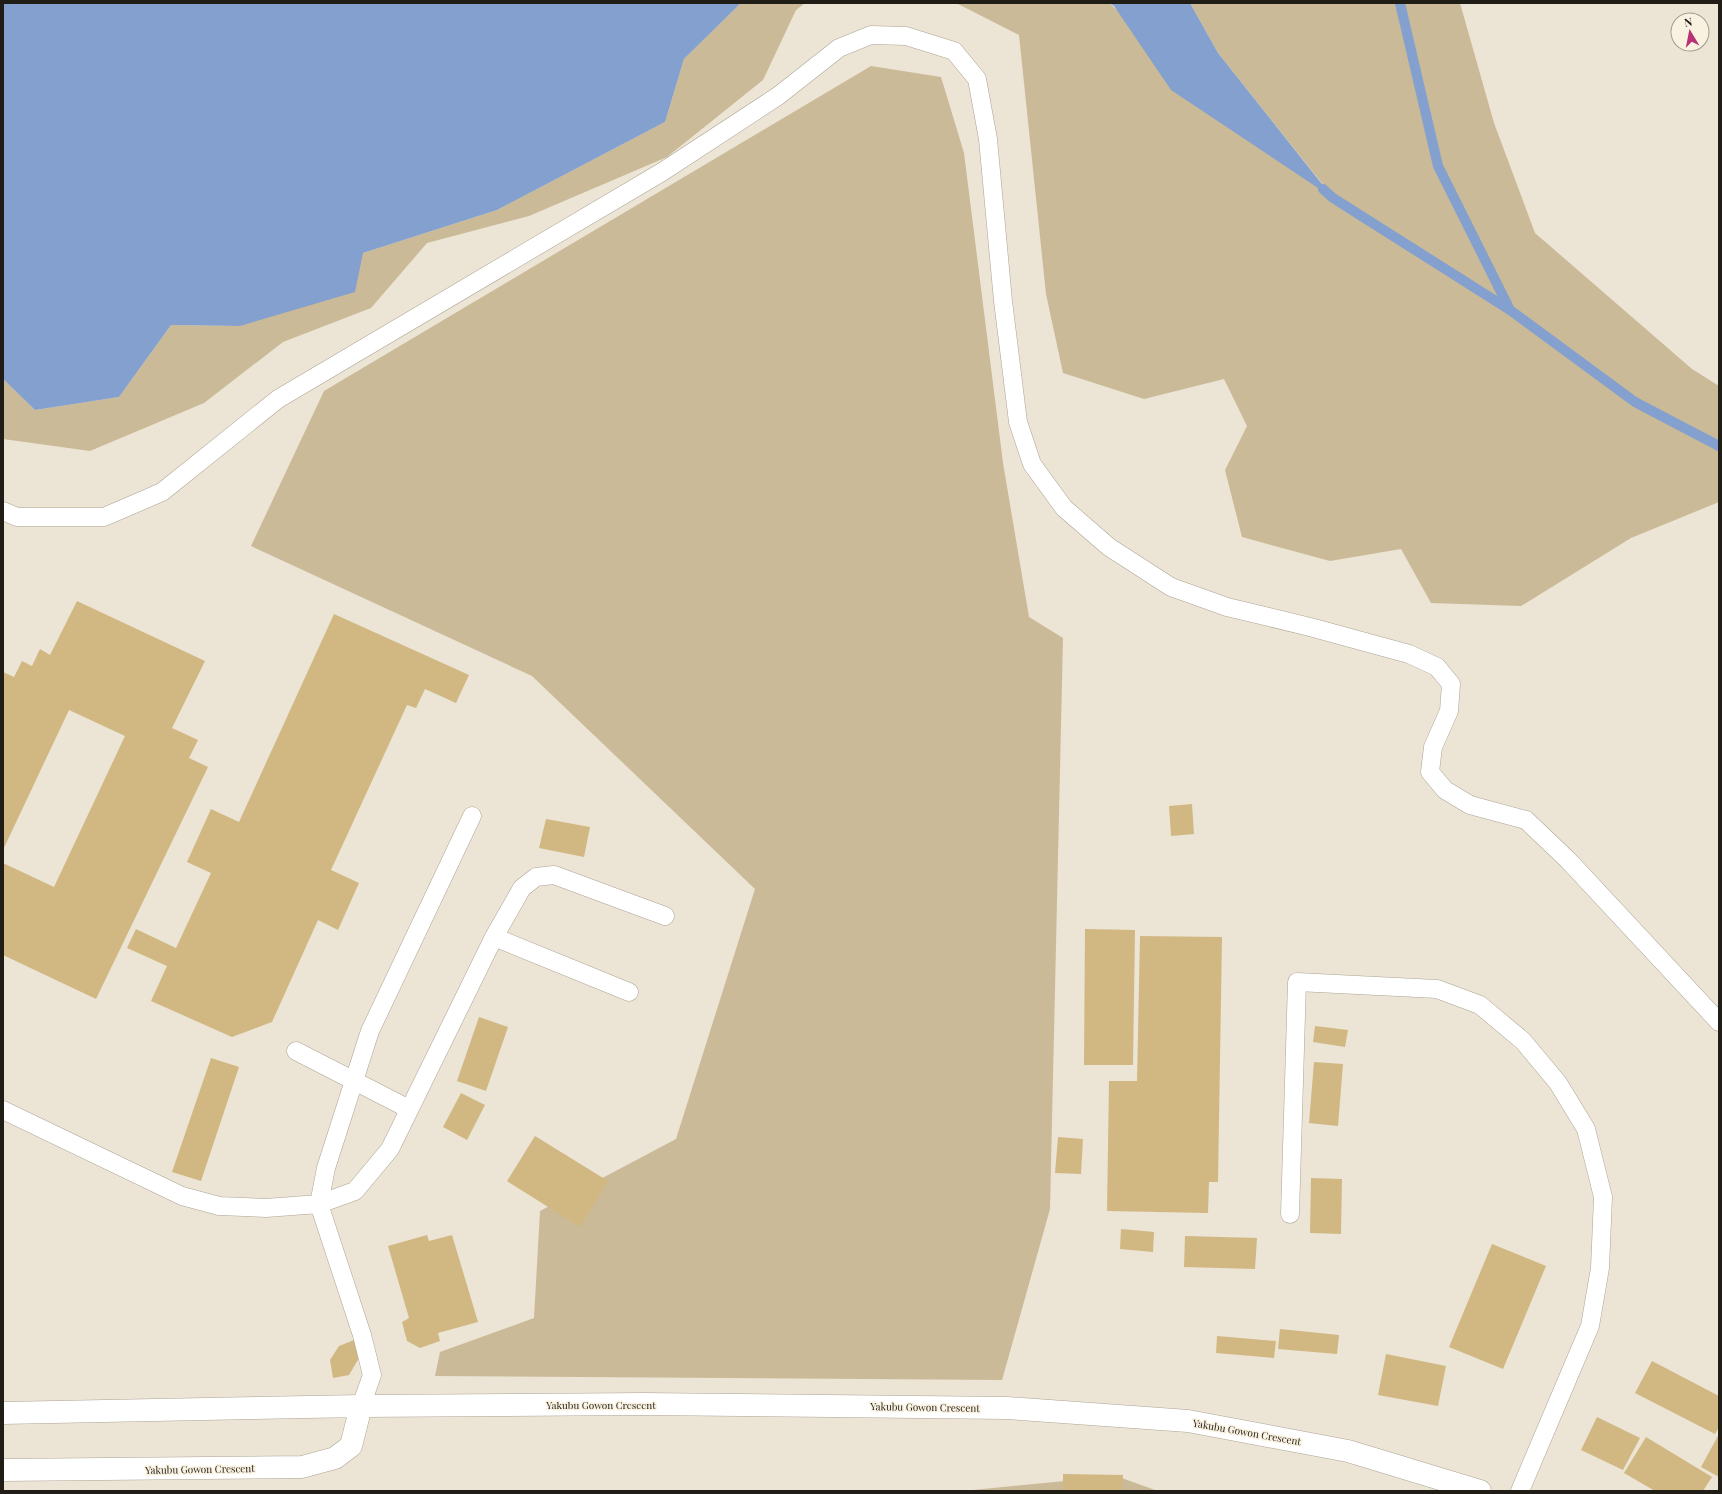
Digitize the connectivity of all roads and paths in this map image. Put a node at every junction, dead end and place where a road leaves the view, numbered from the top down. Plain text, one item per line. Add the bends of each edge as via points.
1 (3, 511) edge
2 (472, 816) dead end
3 (665, 916) dead end
4 (494, 937) junction
5 (629, 992) dead end
6 (1719, 1022) edge
7 (296, 1051) dead end
8 (354, 1082) junction
9 (409, 1109) junction
10 (3, 1110) edge
11 (320, 1204) junction
12 (1290, 1214) dead end
13 (361, 1406) junction
14 (3, 1413) edge
15 (3, 1470) edge
16 (1480, 1491) edge
17 (1520, 1491) edge

1 - 6 lane via 17,517 104,517 162,492 278,399 662,172 778,96 839,48 871,35 906,36 954,51 977,79 988,139 1003,301 1018,422 1032,464 1064,508 1109,547 1171,587 1227,607 1409,654 1437,667 1451,684 1449,711 1433,747 1430,772 1445,790 1470,805 1526,820 1568,860
2 - 8 lane via 370,1031
3 - 4 lane via 554,875 536,877 522,888
4 - 5 lane
4 - 9 lane
7 - 8 lane
8 - 9 lane
8 - 11 lane via 326,1168
9 - 11 lane via 390,1149 355,1191
10 - 11 lane via 182,1196 219,1206 266,1208
11 - 13 lane via 362,1335 372,1375
12 - 17 lane via 1297,982 1437,989 1480,1005 1523,1041 1558,1083 1586,1129 1603,1197 1600,1268 1590,1326
13 - 14 street, Yakubu Gowon Crescent
13 - 15 street, Yakubu Gowon Crescent via 351,1446 335,1458 302,1467
13 - 16 street, Yakubu Gowon Crescent via 652,1404 983,1408 1188,1421 1348,1451

